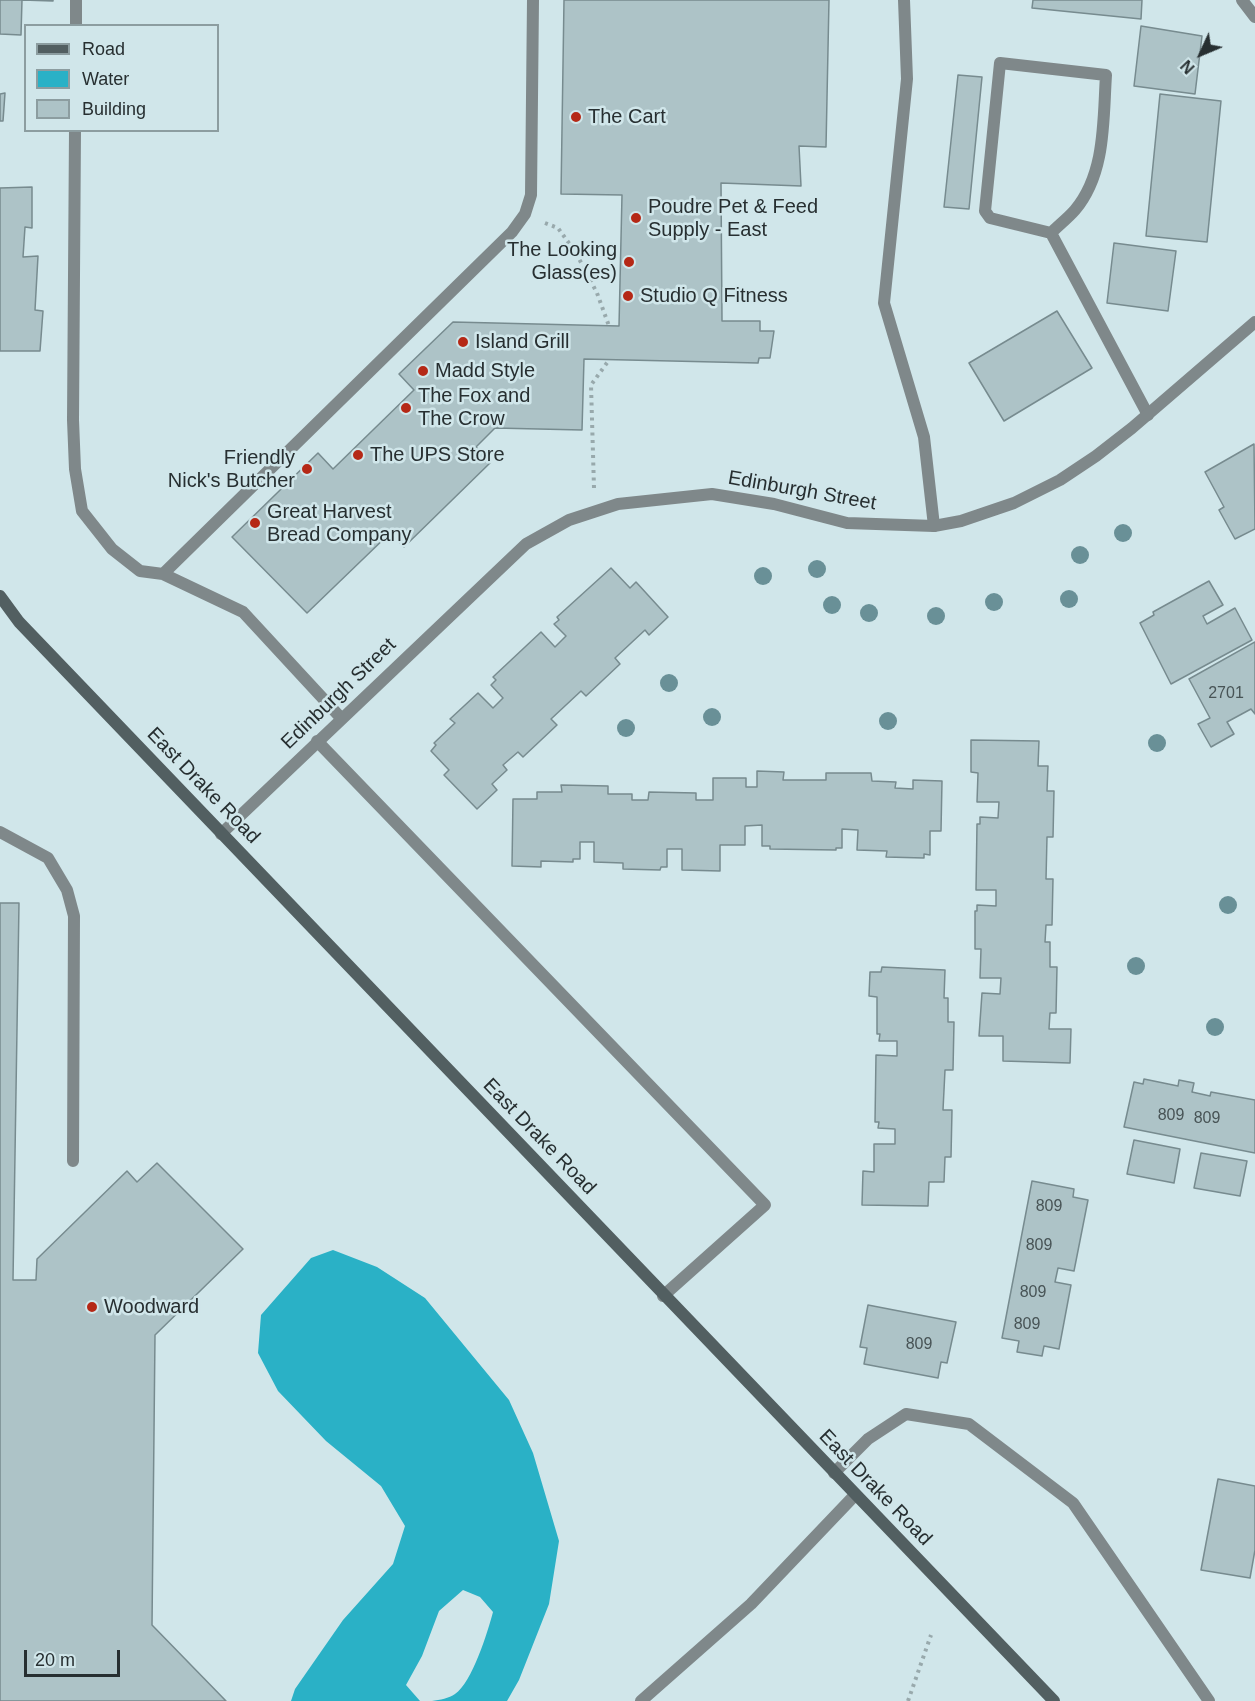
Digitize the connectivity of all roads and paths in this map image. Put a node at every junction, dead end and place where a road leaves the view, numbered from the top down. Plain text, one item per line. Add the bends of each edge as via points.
1 (76, 0) edge
2 (533, 0) edge
3 (904, 0) edge
4 (1242, 0) edge
5 (1255, 17) edge
6 (76, 24) edge
7 (75, 132) edge
8 (525, 214) junction
9 (1051, 232) junction
10 (1255, 322) edge
11 (609, 326) dead end
12 (609, 360) dead end
13 (1148, 415) junction
14 (595, 510) junction
15 (934, 526) junction
16 (163, 574) junction
17 (0, 596) edge
18 (341, 718) junction
19 (317, 741) junction
20 (0, 832) edge
21 (221, 834) junction
22 (73, 1161) dead end
23 (663, 1296) junction
24 (834, 1473) junction
25 (855, 1495) junction
26 (931, 1635) dead end
27 (641, 1701) edge
28 (908, 1701) edge
29 (1054, 1701) edge
30 (1209, 1701) edge

1 - 6 street
2 - 8 street via 531,195
3 - 15 street via 907,79 884,303 924,437
4 - 5 street
7 - 16 street via 73,420 82,511 112,549 131,564 140,571
8 - 11 path via 558,228 597,293
8 - 16 street via 512,232
9 - 9 street via 1076,209 1101,154 1106,75 1000,63 985,211 990,218
9 - 13 street
10 - 13 street, Edinburgh Street
12 - 14 path via 591,385
13 - 15 street, Edinburgh Street via 1060,480 1014,503
14 - 15 street, Edinburgh Street via 712,494 774,504 847,523
14 - 18 street, Edinburgh Street via 526,544
16 - 18 street via 243,612
17 - 21 main road, East Drake Road via 18,622
18 - 19 street, Edinburgh Street
19 - 21 street, Edinburgh Street
19 - 23 street via 765,1205
20 - 22 street via 48,858 67,890 74,916
21 - 23 main road, East Drake Road
23 - 24 main road, East Drake Road
24 - 25 main road, East Drake Road
24 - 30 street via 868,1439 906,1414 969,1424 1073,1503
25 - 27 street via 751,1604
25 - 29 main road, East Drake Road
26 - 28 path

